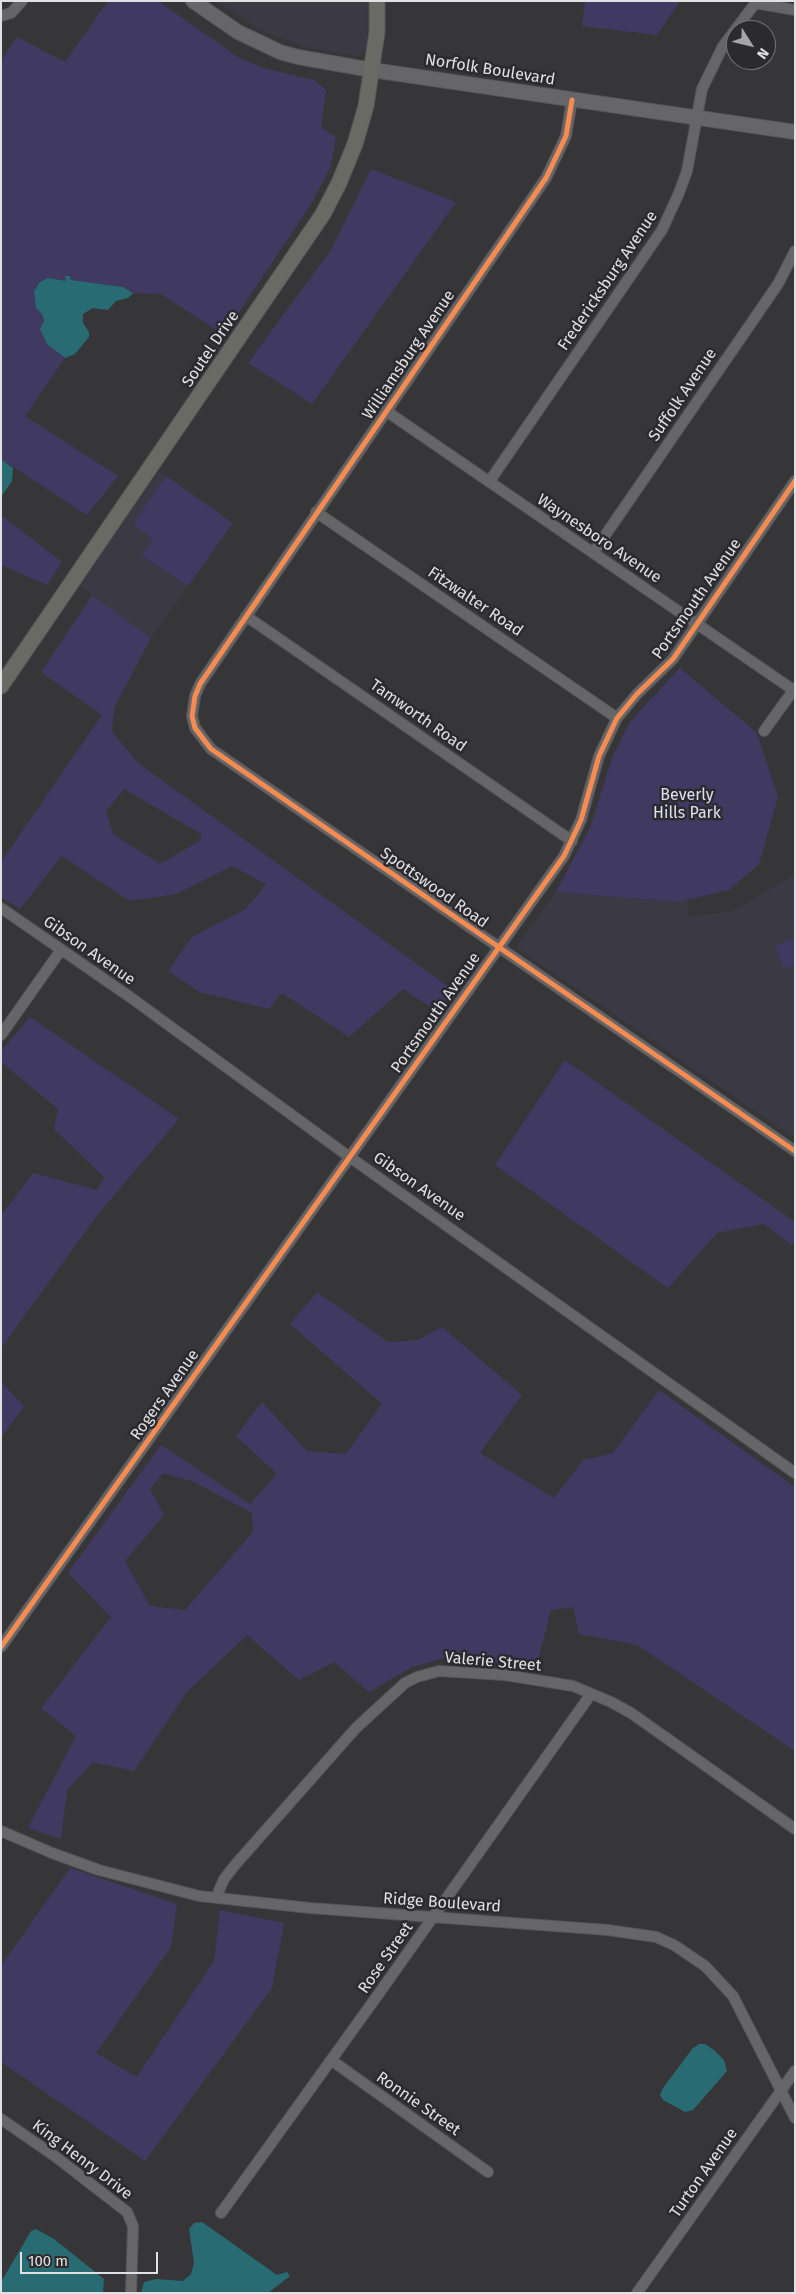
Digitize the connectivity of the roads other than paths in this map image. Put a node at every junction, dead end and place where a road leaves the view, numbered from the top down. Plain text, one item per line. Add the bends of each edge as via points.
1 (22, 1) edge
2 (193, 1) edge
3 (377, 1) edge
4 (756, 2) edge
5 (795, 10) edge
6 (3, 16) edge
7 (372, 70) junction
8 (572, 100) junction
9 (695, 118) junction
10 (795, 132) edge
11 (795, 251) edge
12 (386, 411) junction
13 (489, 482) junction
14 (795, 482) edge
15 (316, 512) junction
16 (593, 553) junction
17 (246, 616) junction
18 (697, 625) junction
19 (1, 686) edge
20 (794, 690) edge
21 (616, 718) junction
22 (764, 731) dead end
23 (572, 841) junction
24 (1, 908) edge
25 (499, 948) junction
26 (61, 950) junction
27 (1, 1034) edge
28 (795, 1151) edge
29 (350, 1157) junction
30 (795, 1473) edge
31 (1, 1647) edge
32 (591, 1694) junction
33 (795, 1829) edge
34 (1, 1831) edge
35 (216, 1898) junction
36 (432, 1917) junction
37 (331, 2060) junction
38 (795, 2071) edge
39 (781, 2090) junction
40 (795, 2118) edge
41 (1, 2119) edge
42 (488, 2172) dead end
43 (221, 2213) dead end
44 (131, 2293) edge
45 (637, 2293) edge

1 - 6 street via 11,13
2 - 7 street, Norfolk Boulevard via 238,32 280,52
3 - 7 main road, Soutel Drive
4 - 5 street
4 - 9 street, Fredericksburg Avenue via 714,60
7 - 8 street, Norfolk Boulevard
7 - 19 main road, Soutel Drive via 356,144 340,184 323,214
8 - 9 street, Norfolk Boulevard
8 - 12 street, Williamsburg Avenue via 566,136 554,164
9 - 10 street, Norfolk Boulevard
9 - 13 street, Fredericksburg Avenue via 687,171 662,230
11 - 16 street, Suffolk Avenue via 778,284
12 - 13 street, Waynesboro Avenue
12 - 15 street, Williamsburg Avenue
13 - 16 street, Waynesboro Avenue
14 - 18 street, Portsmouth Avenue
15 - 17 street, Williamsburg Avenue
15 - 21 street, Fitzwalter Road
16 - 18 street, Waynesboro Avenue
17 - 23 street, Tamworth Road
17 - 25 street, Spottswood Road via 195,696 192,716 201,738
18 - 20 street, Waynesboro Avenue
18 - 21 street, Portsmouth Avenue via 672,659
20 - 22 street
21 - 23 street, Portsmouth Avenue via 599,756
23 - 25 street, Portsmouth Avenue
24 - 26 street, Gibson Avenue
25 - 28 street, Spottswood Road
25 - 29 street, Portsmouth Avenue
26 - 27 street
26 - 29 street, Gibson Avenue
29 - 30 street, Gibson Avenue
29 - 31 street, Rogers Avenue
32 - 33 street, Valerie Street via 631,1713
32 - 35 street, Valerie Street via 573,1686 483,1673 439,1672 405,1683 356,1728 252,1844 224,1880
32 - 36 street, Rose Street
34 - 35 street, Ridge Boulevard via 99,1870 163,1888
35 - 36 street, Ridge Boulevard
36 - 37 street, Rose Street
36 - 39 street, Ridge Boulevard via 618,1931 656,1937 674,1945 705,1966 733,1996
37 - 42 street, Ronnie Street
37 - 43 street, Rose Street
38 - 39 street, Turton Avenue
39 - 40 street, Ridge Boulevard
39 - 45 street, Turton Avenue
41 - 44 street, King Henry Drive via 126,2212 133,2226

